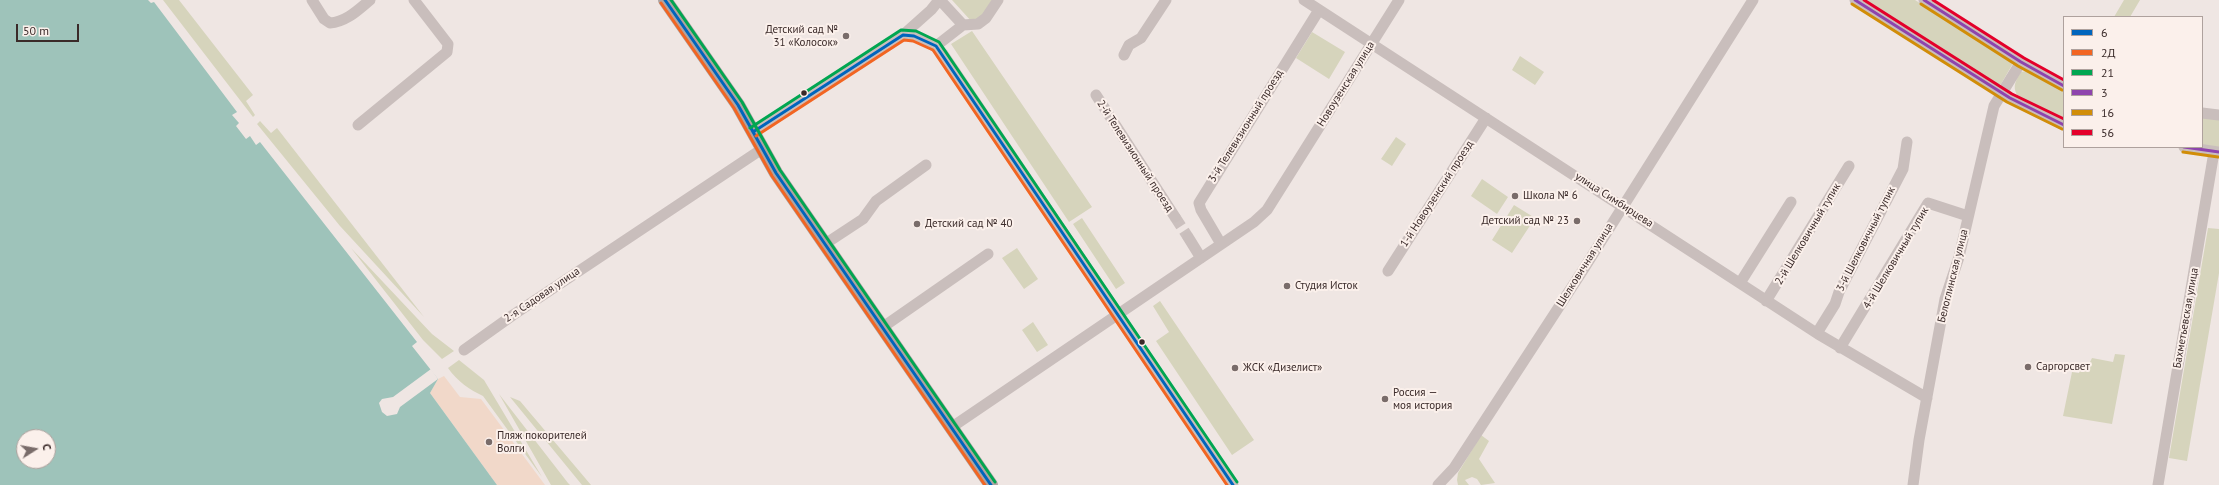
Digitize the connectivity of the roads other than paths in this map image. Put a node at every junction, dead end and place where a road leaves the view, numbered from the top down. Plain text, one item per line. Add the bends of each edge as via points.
1 (312, 0) edge
2 (370, 0) edge
3 (414, 0) edge
4 (665, 0) edge
5 (940, 0) edge
6 (998, 0) edge
7 (1166, 0) edge
8 (1304, 0) edge
9 (1399, 0) edge
10 (1753, 0) edge
11 (1855, 0) edge
12 (1924, 0) edge
13 (1319, 10) junction
14 (963, 25) junction
15 (903, 34) junction
16 (1371, 44) junction
17 (936, 46) junction
18 (1124, 55) dead end
19 (2021, 62) junction
20 (2063, 85) edge
21 (2002, 93) junction
22 (1096, 95) dead end
23 (2203, 113) edge
24 (2219, 116) edge
25 (1486, 118) junction
26 (358, 125) dead end
27 (2063, 125) edge
28 (752, 132) junction
29 (1907, 142) dead end
30 (2191, 148) edge
31 (762, 149) junction
32 (2217, 152) edge
33 (926, 165) dead end
34 (1849, 166) dead end
35 (1791, 202) dead end
36 (1623, 206) junction
37 (1968, 216) junction
38 (1175, 217) tunnel mouth
39 (1188, 237) tunnel mouth
40 (825, 244) junction
41 (1221, 244) junction
42 (988, 254) dead end
43 (1201, 258) junction
44 (1388, 271) dead end
45 (1740, 283) junction
46 (1766, 301) junction
47 (1117, 314) junction
48 (883, 327) junction
49 (1817, 333) junction
50 (1840, 348) junction
51 (464, 350) dead end
52 (1927, 398) junction
53 (952, 427) junction
54 (1450, 481) edge
55 (991, 485) edge
56 (1233, 485) edge
57 (1438, 485) edge
58 (1913, 485) edge
59 (2158, 485) edge

1 - 2 street via 324,19 330,23 343,20
3 - 26 street via 448,44 447,52
4 - 28 main road via 738,105
5 - 14 street
5 - 15 street
6 - 14 street via 986,18 978,24
7 - 18 street via 1142,38 1130,45
8 - 13 street, улица Симбирцева
9 - 16 street, Новоузенская улица
10 - 36 street, Шелковичная улица
11 - 21 street
12 - 19 street
13 - 16 street, улица Симбирцева
13 - 41 street, 3-й Телевизионный проезд via 1199,203
14 - 17 street
15 - 17 street
15 - 28 street
16 - 25 street, улица Симбирцева
16 - 41 street, Новоузенская улица via 1267,210
17 - 47 street
19 - 20 street
19 - 21 street, Белоглинская улица
21 - 27 street via 2030,110
21 - 37 street, Белоглинская улица via 1994,106
22 - 38 street, 2-й Телевизионный проезд
23 - 24 street
25 - 36 street, улица Симбирцева
25 - 44 street, 1-й Новоузенский проезд
28 - 31 main road
29 - 49 street, 3-й Шелковичный тупик via 1903,169 1835,304
30 - 32 street
31 - 40 main road
31 - 51 street, 2-я Садовая улица
32 - 59 street, Бахметьевская улица
33 - 40 street via 876,201 863,219
34 - 46 street, 2-й Шелковичный тупик
35 - 45 street
36 - 45 street, улица Симбирцева
36 - 54 street, Шелковичная улица
37 - 50 street, 4-й Шелковичный тупик via 1928,203
37 - 52 street, Белоглинская улица via 1945,299
39 - 43 street
40 - 48 main road
41 - 43 street, Новоузенская улица
42 - 48 street
43 - 47 street, Новоузенская улица
45 - 46 street, улица Симбирцева
46 - 49 street, улица Симбирцева
47 - 53 street, Новоузенская улица
47 - 56 street
48 - 53 main road
49 - 50 street, улица Симбирцева
50 - 52 street, улица Симбирцева
52 - 58 street, Белоглинская улица
53 - 55 main road
54 - 57 street, Шелковичная улица

